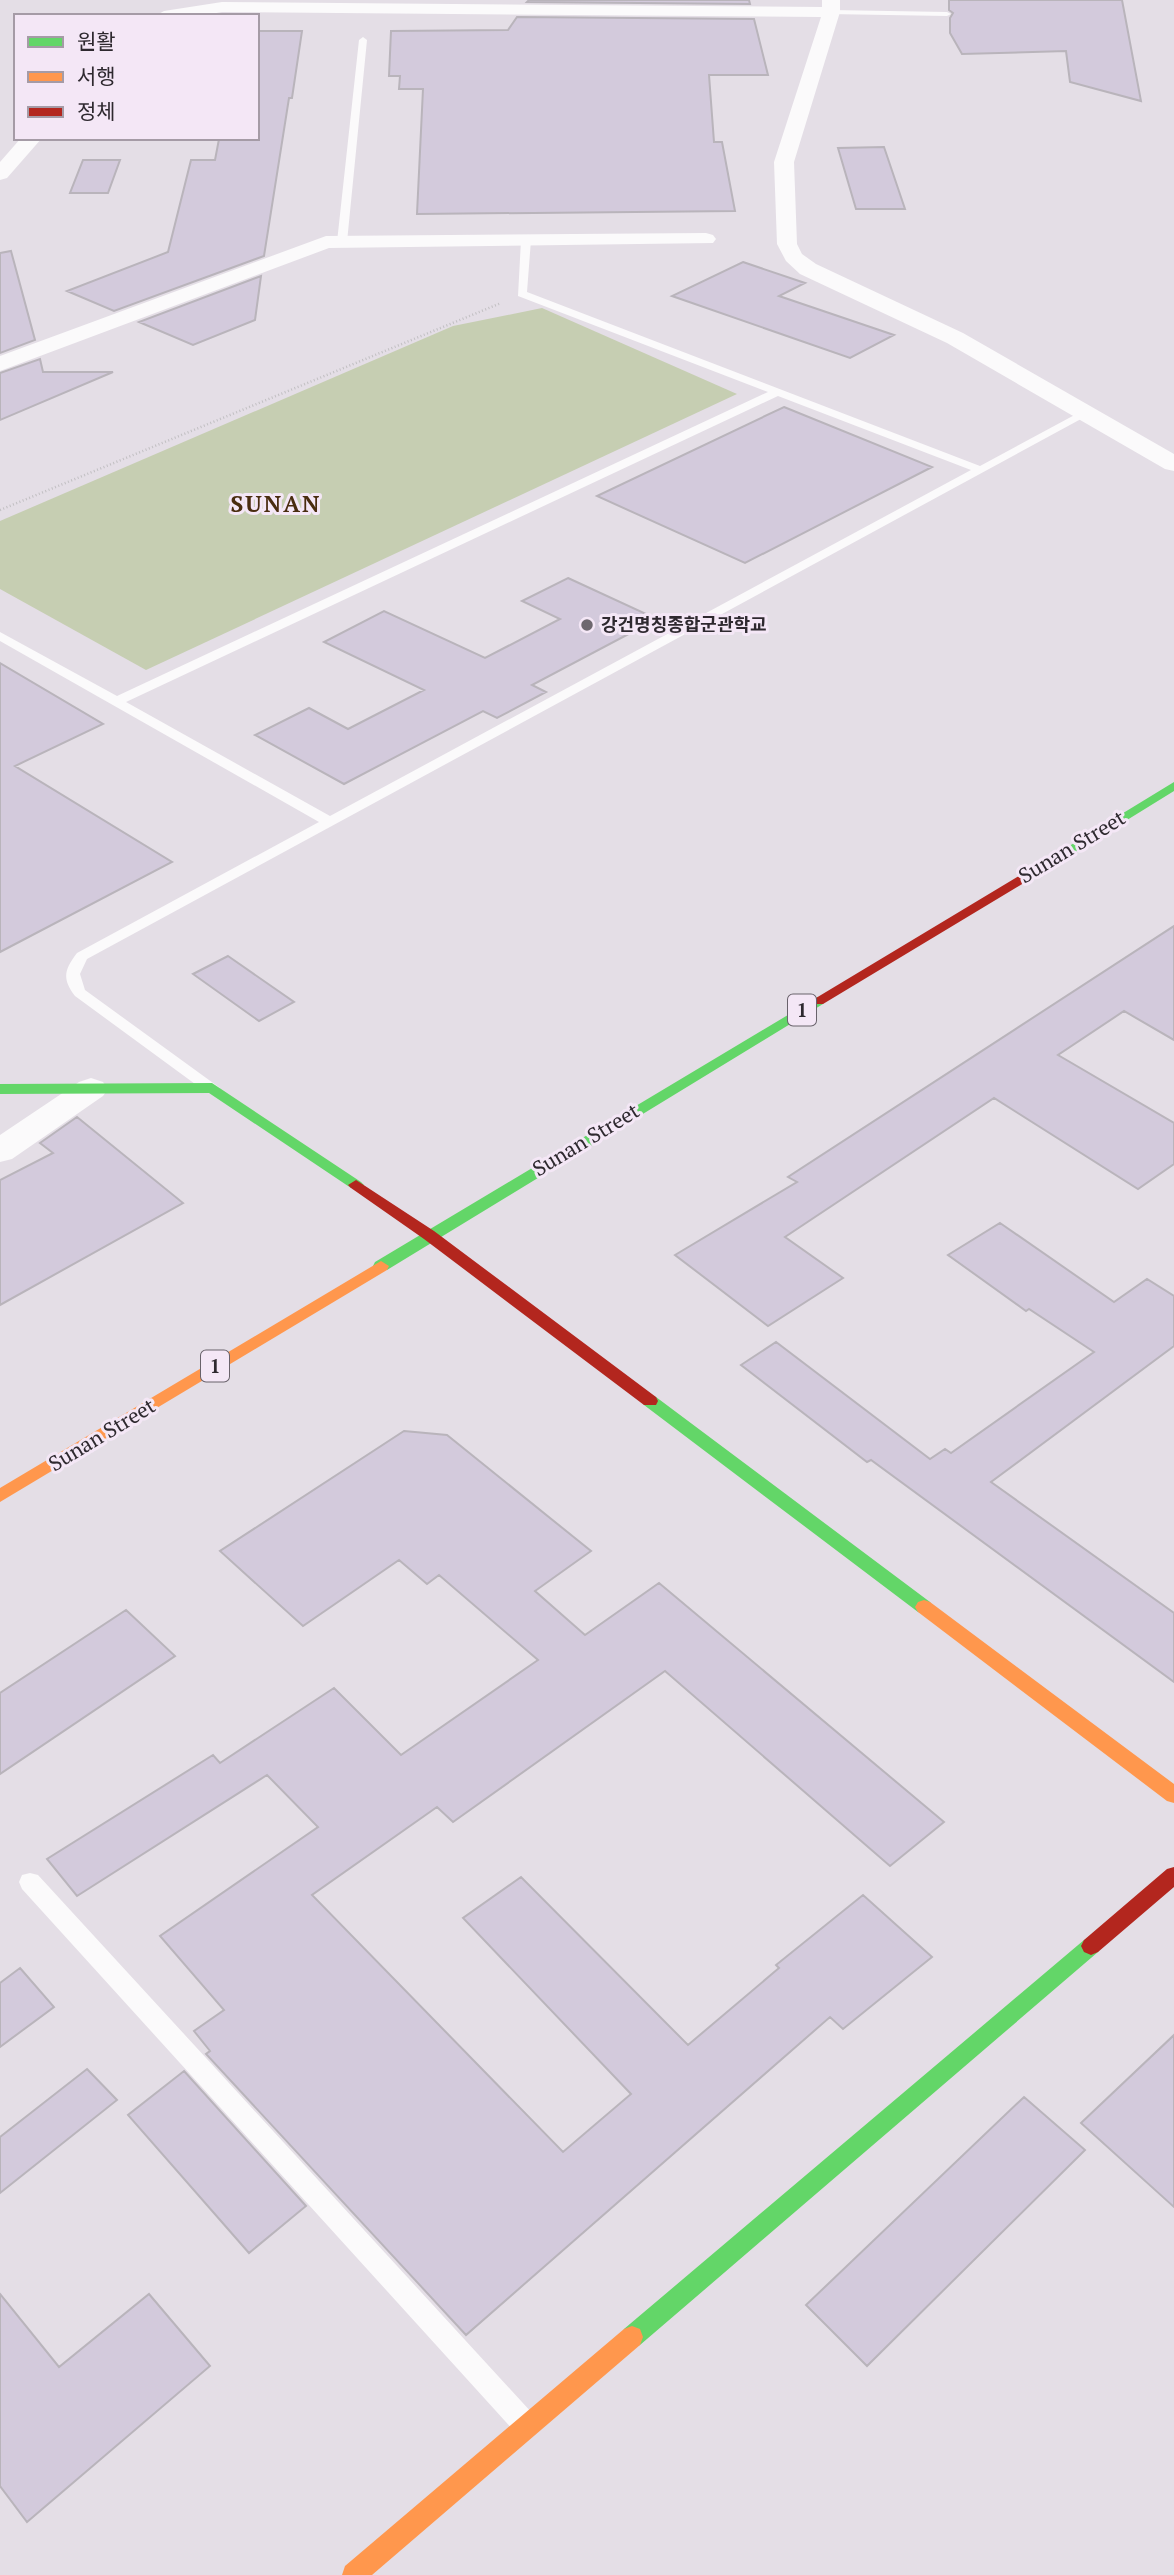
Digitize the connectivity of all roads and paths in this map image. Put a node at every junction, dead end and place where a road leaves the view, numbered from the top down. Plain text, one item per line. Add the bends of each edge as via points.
1 (831, 6) edge
2 (177, 14) edge
3 (947, 14) dead end
4 (363, 40) dead end
5 (30, 140) edge
6 (0, 174) edge
7 (706, 239) dead end
8 (526, 240) junction
9 (342, 242) junction
10 (522, 294) junction
11 (0, 364) edge
12 (777, 392) junction
13 (1086, 413) junction
14 (1174, 464) edge
15 (981, 470) junction
16 (0, 510) edge
17 (0, 636) edge
18 (117, 701) junction
19 (1174, 786) edge
20 (330, 822) junction
21 (212, 1088) junction
22 (0, 1089) edge
23 (92, 1089) junction
24 (0, 1151) edge
25 (429, 1235) junction
26 (0, 1496) edge
27 (1174, 1796) edge
28 (1174, 1875) edge
29 (30, 1882) dead end
30 (528, 2428) junction
31 (354, 2575) edge

1 - 2 street via 222,7
1 - 3 lane
1 - 13 street via 785,162 787,244 793,257 808,270 955,338
4 - 9 lane
5 - 6 street
7 - 8 street
8 - 9 street
8 - 10 lane
9 - 11 street via 326,242
10 - 12 lane
10 - 16 path
12 - 15 lane
12 - 18 lane
13 - 14 street
13 - 15 lane
15 - 20 lane
17 - 18 lane
18 - 20 lane
19 - 25 street, Sunan Street / 1
20 - 21 lane via 82,956 71,970 71,981 80,993
21 - 23 street
21 - 25 street
22 - 23 street
23 - 24 street
25 - 26 street, Sunan Street / 1
25 - 27 street
28 - 30 street
29 - 30 lane
30 - 31 street

